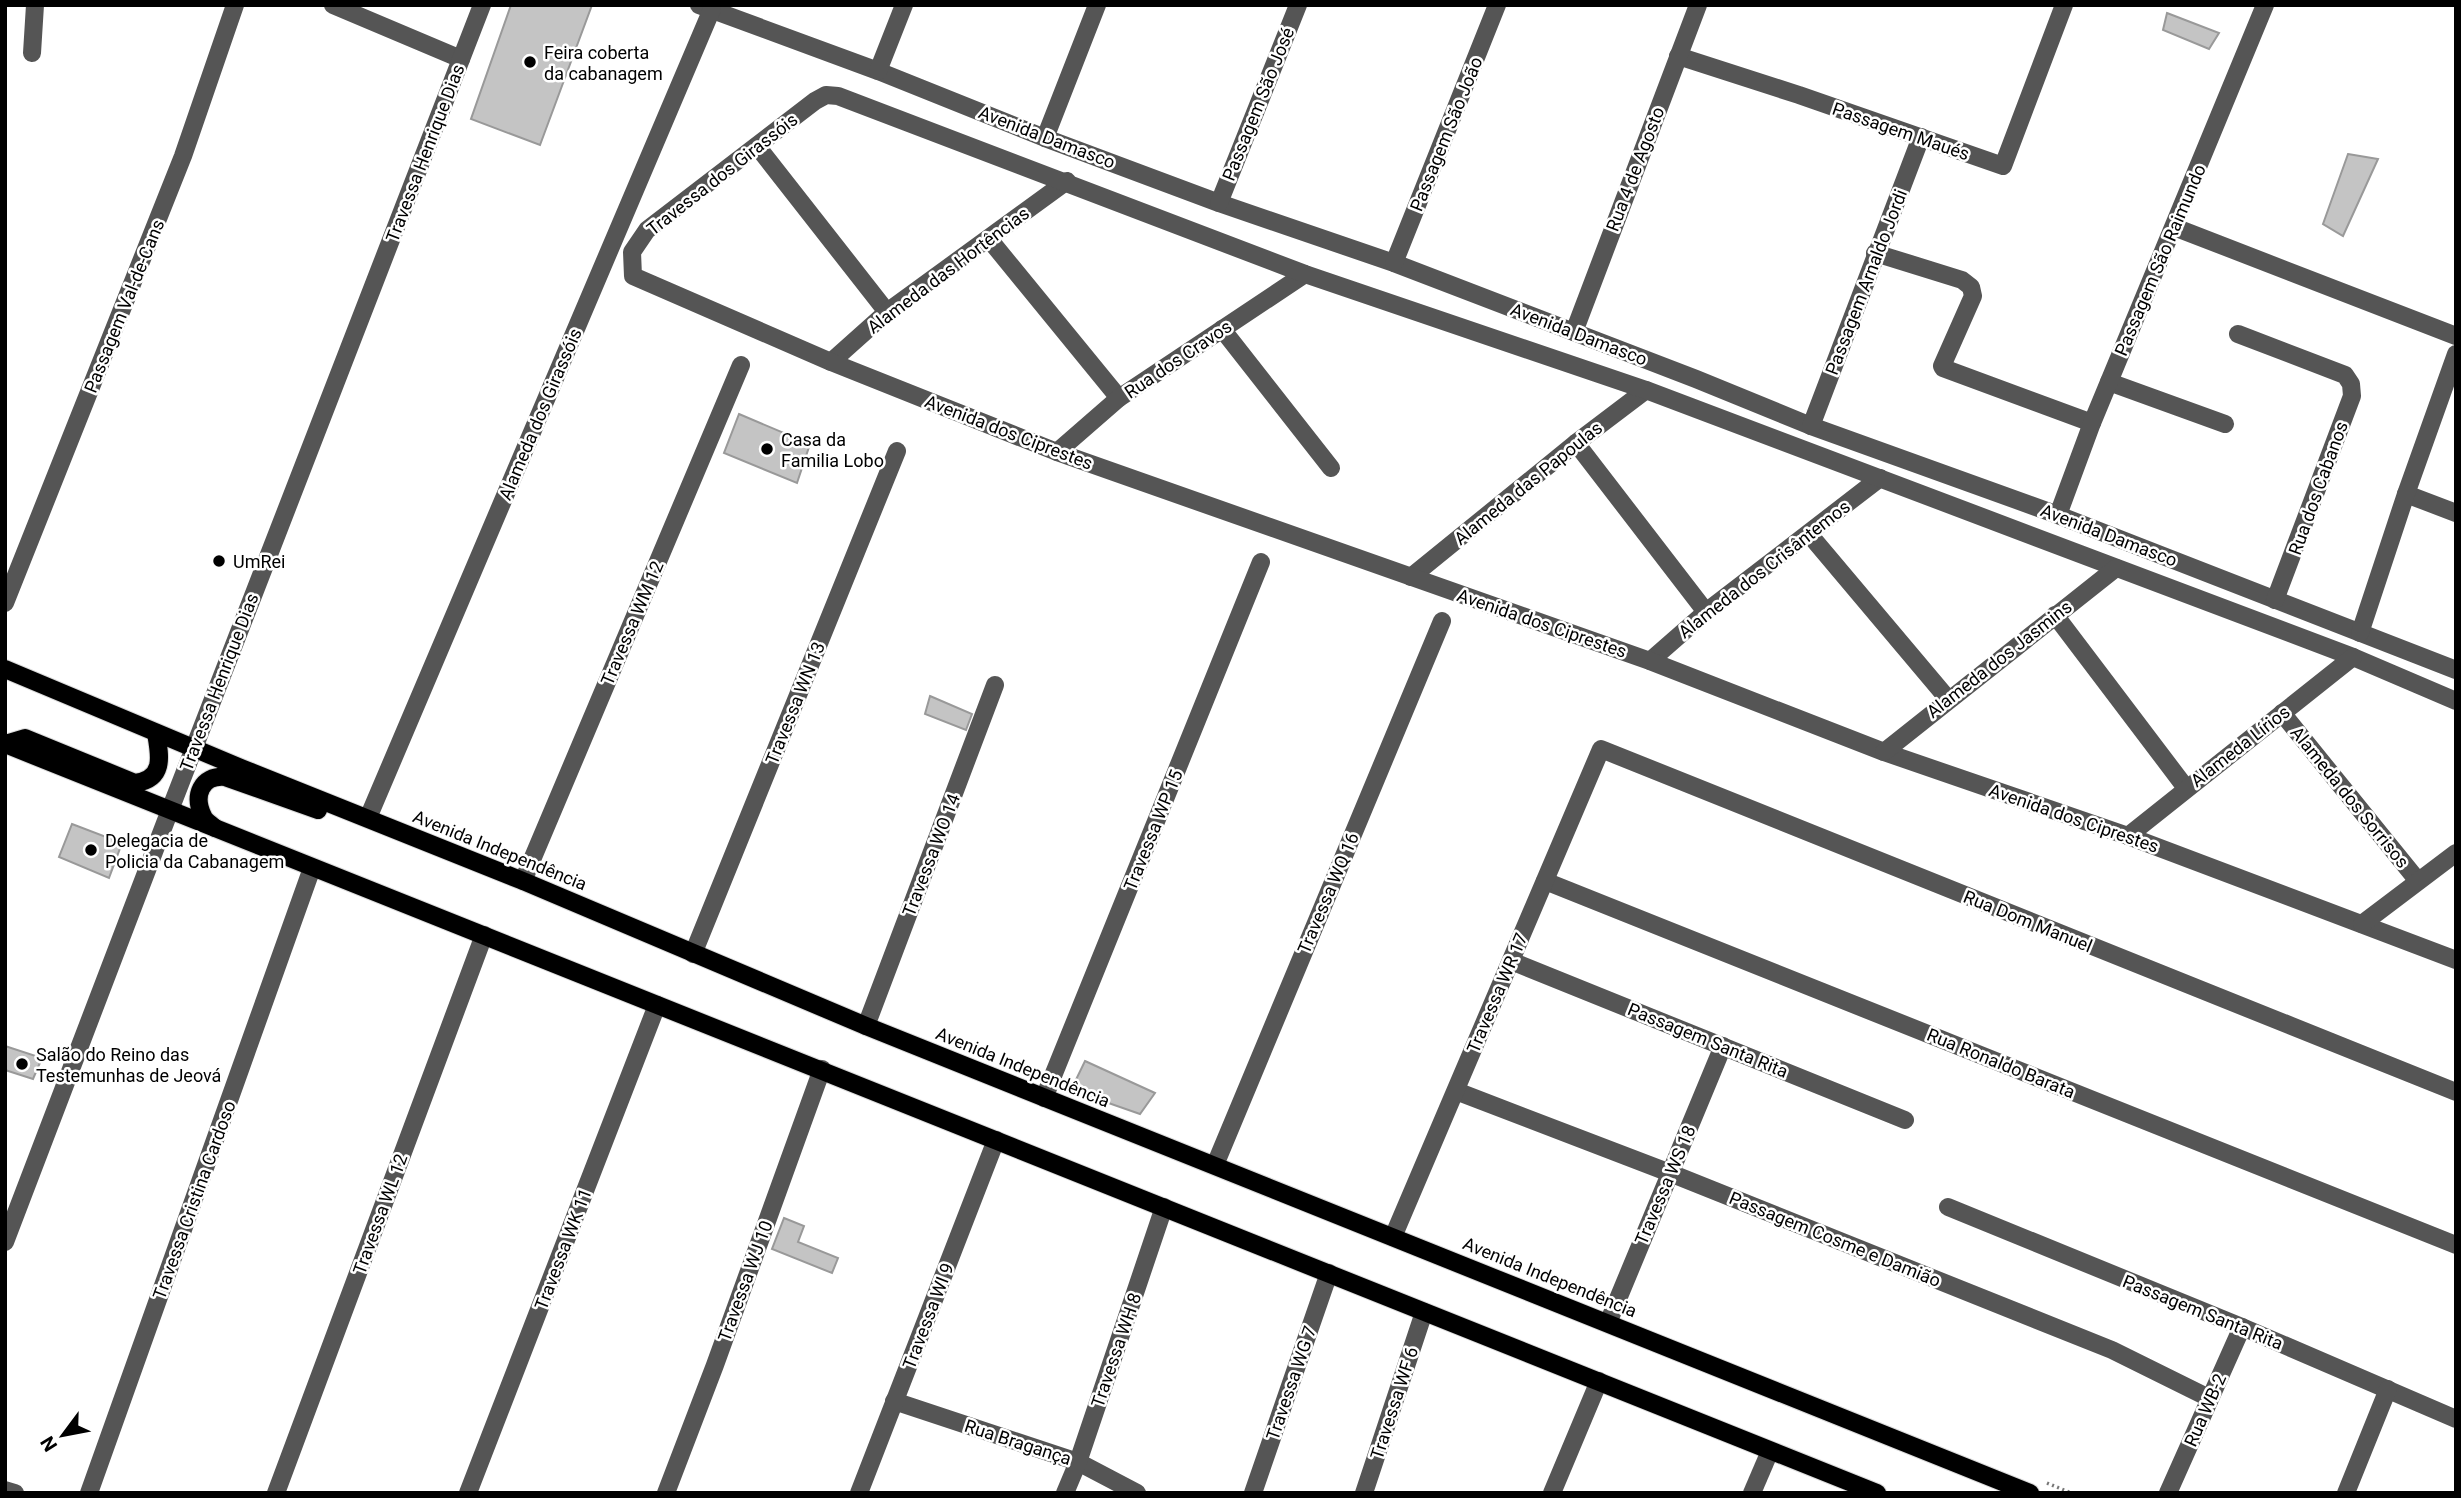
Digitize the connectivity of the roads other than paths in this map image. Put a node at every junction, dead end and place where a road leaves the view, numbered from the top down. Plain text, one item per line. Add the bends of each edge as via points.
1 (35, 5) edge
2 (234, 5) edge
3 (333, 5) edge
4 (482, 5) edge
5 (904, 5) edge
6 (1097, 5) edge
7 (1298, 5) edge
8 (1497, 5) edge
9 (1698, 5) edge
10 (2064, 5) edge
11 (2265, 5) edge
12 (703, 7) edge
13 (32, 53) dead end
14 (1678, 56) junction
15 (461, 60) junction
16 (878, 71) junction
17 (838, 96) joint
18 (1921, 137) junction
19 (1045, 138) junction
20 (757, 146) junction
21 (1067, 181) junction
22 (1219, 203) junction
23 (2174, 227) junction
24 (989, 239) junction
25 (1875, 253) junction
26 (1394, 263) junction
27 (1305, 274) junction
28 (633, 276) joint
29 (887, 312) junction
30 (1222, 329) junction
31 (1574, 332) junction
32 (2238, 334) dead end
33 (2456, 336) edge
34 (2456, 354) edge
35 (831, 362) junction
36 (741, 365) dead end
37 (2109, 382) junction
38 (1646, 390) junction
39 (1119, 398) junction
40 (2092, 422) junction
41 (2225, 424) dead end
42 (1811, 426) junction
43 (1576, 443) junction
44 (897, 451) dead end
45 (1057, 452) junction
46 (1331, 468) dead end
47 (1880, 478) junction
48 (2406, 494) junction
49 (2456, 513) edge
50 (2059, 515) junction
51 (1809, 534) junction
52 (1261, 562) dead end
53 (2116, 568) junction
54 (1411, 577) junction
55 (2275, 600) junction
56 (5, 603) edge
57 (1706, 612) junction
58 (2054, 615) junction
59 (1442, 621) dead end
60 (2360, 633) junction
61 (2353, 657) junction
62 (1650, 661) junction
63 (5, 669) edge
64 (2456, 670) edge
65 (995, 685) dead end
66 (1948, 699) junction
67 (2456, 701) edge
68 (2282, 713) junction
69 (156, 733) junction
70 (5, 744) edge
71 (194, 748) junction
72 (1601, 749) joint
73 (1884, 752) junction
74 (2186, 788) junction
75 (335, 805) junction
76 (170, 810) junction
77 (368, 818) junction
78 (218, 830) junction
79 (2128, 836) junction
80 (2456, 853) edge
81 (312, 868) junction
82 (523, 881) junction
83 (1545, 881) junction
84 (2418, 881) junction
85 (2362, 925) junction
86 (484, 935) junction
87 (693, 954) junction
88 (2456, 960) edge
89 (1511, 961) junction
90 (657, 1005) junction
91 (866, 1026) junction
92 (1723, 1046) junction
93 (822, 1069) junction
94 (1456, 1091) junction
95 (2456, 1092) edge
96 (1044, 1098) junction
97 (1905, 1120) dead end
98 (996, 1140) junction
99 (1215, 1165) junction
100 (1670, 1173) junction
101 (1164, 1207) junction
102 (1948, 1207) dead end
103 (1392, 1237) junction
104 (5, 1242) edge
105 (2456, 1245) edge
106 (1329, 1273) junction
107 (1424, 1312) junction
108 (1608, 1323) junction
109 (2242, 1327) junction
110 (1599, 1381) junction
111 (2388, 1389) junction
112 (2209, 1398) junction
113 (894, 1401) junction
114 (2456, 1419) edge
115 (1770, 1451) junction
116 (1078, 1462) junction
117 (5, 1490) edge
118 (15, 1493) edge
119 (89, 1493) edge
120 (276, 1493) edge
121 (468, 1493) edge
122 (666, 1493) edge
123 (859, 1493) edge
124 (1065, 1493) edge
125 (1137, 1493) edge
126 (1253, 1493) edge
127 (1364, 1493) edge
128 (1552, 1493) edge
129 (1752, 1493) edge
130 (1877, 1493) edge
131 (2030, 1493) edge
132 (2168, 1493) edge
133 (2346, 1493) edge

1 - 13 street
2 - 56 street, Passagem Val-de-Cans via 183,156
3 - 15 street
4 - 15 street, Travessa Henrique Dias
5 - 16 street
6 - 19 street
7 - 22 street, Passagem São José
8 - 26 street, Passagem São João
9 - 14 street, Rua 4 de Agosto
10 - 18 street, Passagem Maués via 2003,166
11 - 23 street, Passagem São Raimundo
12 - 16 street, Avenida Damasco
12 - 77 street, Alameda dos Girassóis
14 - 18 street, Passagem Maués
14 - 31 street, Rua 4 de Agosto
15 - 71 street, Travessa Henrique Dias
16 - 19 street, Avenida Damasco
17 - 20 street, Travessa dos Girassóis via 826,95 816,101
17 - 21 street, Avenida Damasco
18 - 25 street, Passagem Arnaldo Jordi
19 - 22 street, Avenida Damasco
20 - 28 street, Travessa dos Girassóis via 647,230 632,252
20 - 29 street
21 - 24 street, Alameda das Hortências
21 - 27 street, Avenida Damasco
22 - 26 street, Avenida Damasco
23 - 33 street
23 - 37 street, Passagem São Raimundo
24 - 29 street, Alameda das Hortências
24 - 39 street
25 - 40 street via 1962,280 1971,287 1973,296 1943,368
25 - 42 street, Passagem Arnaldo Jordi
26 - 31 street, Avenida Damasco
27 - 30 street, Rua dos Cravos
27 - 38 street, Avenida Damasco
28 - 35 street, Avenida dos Ciprestes
29 - 35 street, Alameda das Hortências
30 - 39 street, Rua dos Cravos
30 - 46 street
31 - 42 street, Avenida Damasco
32 - 55 street, Rua dos Cabanos via 2346,375 2351,384 2352,396
34 - 48 street
35 - 45 street, Avenida dos Ciprestes
36 - 82 street, Travessa WM 12
37 - 40 street, Passagem São Raimundo
37 - 41 street
38 - 43 street, Alameda das Papoulas
38 - 47 street, Avenida Damasco
39 - 45 street, Rua dos Cravos
40 - 50 street, Passagem São Raimundo
42 - 50 street, Avenida Damasco
43 - 54 street, Alameda das Papoulas
43 - 57 street
44 - 87 street, Travessa WN 13
45 - 54 street, Avenida dos Ciprestes
47 - 51 street, Alameda dos Crisântemos
47 - 53 street, Avenida Damasco
48 - 49 street
48 - 60 street
50 - 55 street, Avenida Damasco
51 - 57 street, Alameda dos Crisântemos
51 - 66 street
52 - 96 street, Travessa WP 15
53 - 58 street, Alameda dos Jasmins
53 - 61 street, Avenida Damasco
54 - 62 street, Avenida dos Ciprestes
55 - 60 street, Avenida Damasco
57 - 62 street, Alameda dos Crisântemos
58 - 66 street, Alameda dos Jasmins
58 - 74 street
59 - 99 street, Travessa WQ 16
60 - 64 street, Avenida Damasco
61 - 67 street, Avenida Damasco
61 - 68 street, Alameda Lírios
62 - 73 street, Avenida dos Ciprestes
63 - 69 main road, Avenida Independência
65 - 91 street, Travessa WO 14
66 - 73 street, Alameda dos Jasmins
68 - 74 street, Alameda Lírios
68 - 84 street, Alameda dos Sorrisos
69 - 70 main road via 159,763 153,777 135,783 25,738
69 - 71 main road, Avenida Independência
70 - 76 main road
71 - 75 main road, Avenida Independência
71 - 76 street, Travessa Henrique Dias
72 - 83 street, Travessa WR 17
72 - 95 street, Rua Dom Manuel
73 - 79 street, Avenida dos Ciprestes
74 - 79 street, Alameda Lírios
75 - 77 main road, Avenida Independência
75 - 78 main road via 317,811 216,776 208,778 199,797 204,818
76 - 78 main road
76 - 104 street, Travessa Henrique Dias
77 - 82 main road, Avenida Independência
78 - 81 main road
79 - 85 street, Avenida dos Ciprestes
80 - 84 street
81 - 86 main road
81 - 119 street, Travessa Cristina Cardoso
82 - 87 main road, Avenida Independência
83 - 89 street, Travessa WR 17
83 - 105 street, Rua Ronaldo Barata
84 - 85 street
85 - 88 street, Avenida dos Ciprestes
86 - 90 main road
86 - 120 street, Travessa WL 12
87 - 91 main road, Avenida Independência
89 - 92 street, Passagem Santa Rita
89 - 94 street, Travessa WR 17
90 - 93 main road
90 - 121 street, Travessa WK 11
91 - 96 main road, Avenida Independência
92 - 97 street, Passagem Santa Rita
92 - 100 street, Travessa WS 18
93 - 98 main road
93 - 122 street, Travessa WJ 10
94 - 100 street, Passagem Cosme e Damião
94 - 103 street, Travessa WR 17
96 - 99 main road, Avenida Independência
98 - 101 main road
98 - 113 street, Travessa WI 9
99 - 103 main road, Avenida Independência
100 - 108 street, Travessa WS 18
100 - 112 street, Passagem Cosme e Damião via 2112,1350
101 - 106 main road
101 - 116 street, Travessa WH 8
102 - 109 street, Passagem Santa Rita
103 - 108 main road, Avenida Independência
106 - 107 main road
106 - 126 street, Travessa WG 7
107 - 110 main road
107 - 127 street, Travessa WF 6
108 - 131 main road, Avenida Independência
109 - 111 street, Passagem Santa Rita
109 - 112 street, Rua WB-2
110 - 115 main road
110 - 128 street
111 - 114 street, Passagem Santa Rita
111 - 133 street
112 - 132 street, Rua WB-2
113 - 116 street, Rua Bragança
113 - 123 street, Travessa WI 9
115 - 129 street
115 - 130 main road
116 - 124 street, Travessa WH 8
116 - 125 street, Rua Bragança
117 - 118 street

